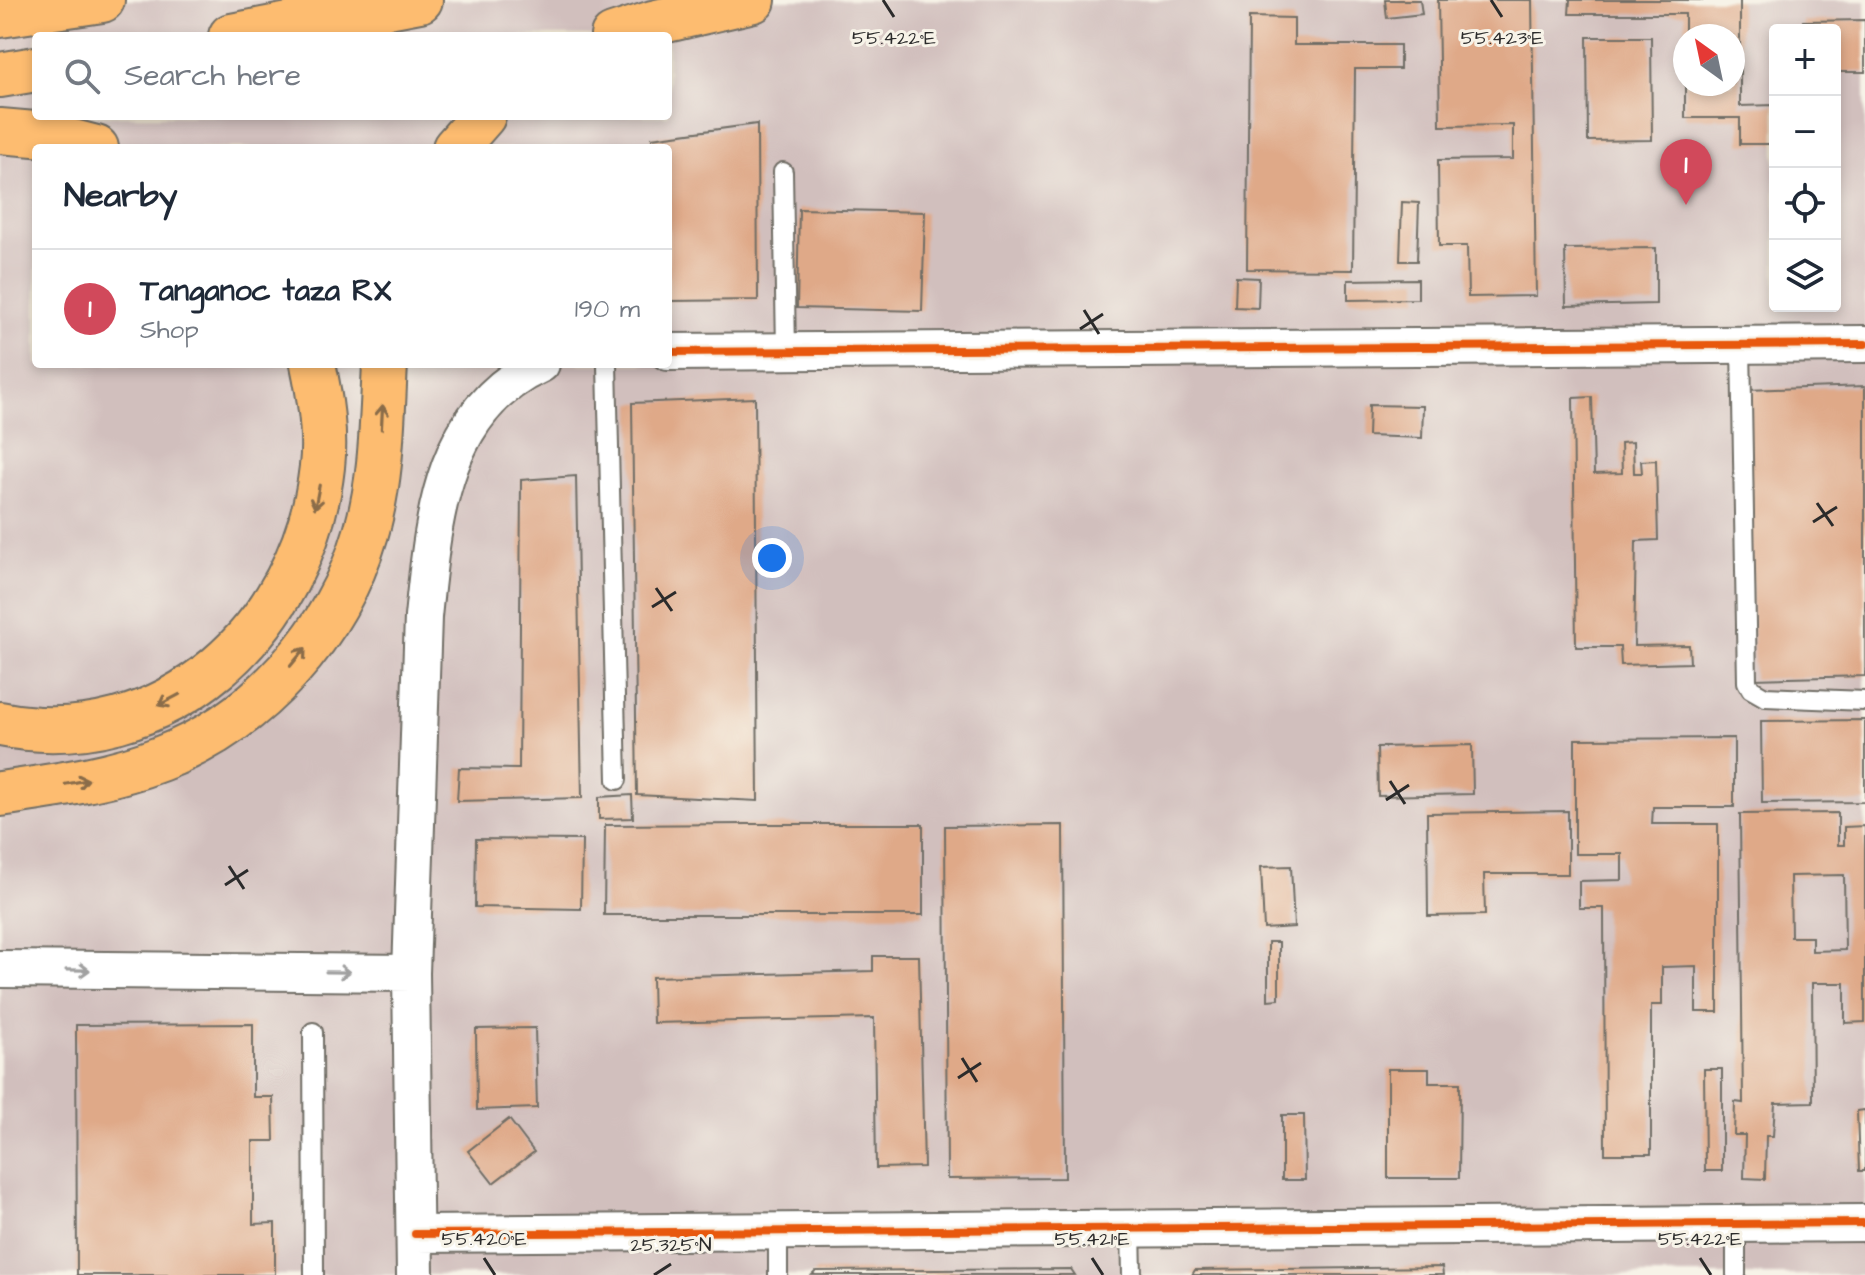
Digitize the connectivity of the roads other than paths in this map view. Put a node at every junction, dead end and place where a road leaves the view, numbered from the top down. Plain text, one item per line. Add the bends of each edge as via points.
1 (102, 0) edge
2 (420, 0) edge
3 (753, 0) edge
4 (0, 15) edge
5 (252, 32) edge
6 (625, 32) edge
7 (32, 70) edge
8 (0, 75) edge
9 (480, 120) edge
10 (6, 131) edge
11 (81, 144) edge
12 (458, 144) edge
13 (783, 172) dead end
14 (1865, 344) edge
15 (1741, 345) junction
16 (786, 351) junction
17 (672, 352) edge
18 (314, 368) edge
19 (385, 368) edge
20 (532, 368) edge
21 (607, 368) edge
22 (1865, 701) edge
23 (0, 724) edge
24 (617, 780) dead end
25 (0, 794) edge
26 (0, 969) edge
27 (411, 973) junction
28 (313, 1032) dead end
29 (1865, 1223) edge
30 (1736, 1224) junction
31 (1131, 1228) junction
32 (778, 1231) junction
33 (415, 1234) junction
34 (314, 1275) edge
35 (415, 1275) edge
36 (778, 1275) edge
37 (1132, 1275) edge
38 (1736, 1275) edge

1 - 4 highway
2 - 5 highway
3 - 6 highway
7 - 8 highway
9 - 12 highway
10 - 11 highway
13 - 16 lane
14 - 15 street
15 - 16 street
15 - 22 lane via 1747,682 1765,697
16 - 17 street
18 -> 23 highway via 322,465 312,518 283,589 240,649 201,682 162,705 102,725 61,729
25 -> 19 highway via 83,781 160,759 234,720 269,691 329,615 351,577 367,531
20 - 27 street via 487,399 465,430 436,522 423,617
21 - 24 lane
26 -> 27 street
27 - 33 street
28 - 34 lane
29 - 30 street
30 - 31 street
30 - 38 lane
31 - 32 street
31 - 37 lane
32 - 33 street
32 - 36 lane
33 - 35 street

